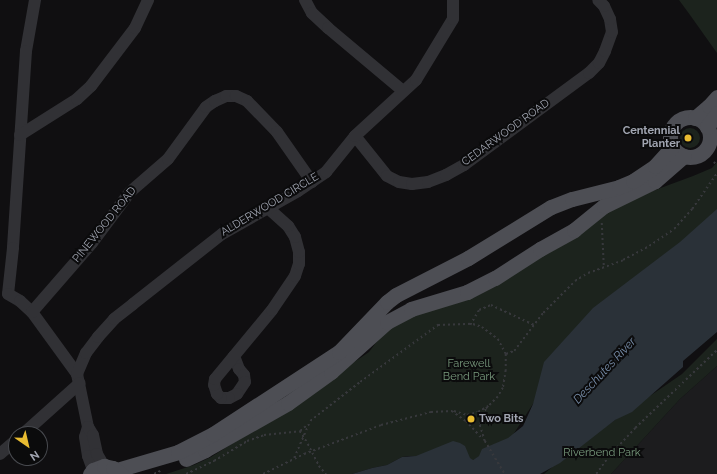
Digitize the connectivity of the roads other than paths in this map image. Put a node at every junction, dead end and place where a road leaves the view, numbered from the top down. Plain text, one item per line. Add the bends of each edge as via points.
1 (35, 0) edge
2 (148, 0) edge
3 (305, 0) edge
4 (453, 0) edge
5 (598, 0) edge
6 (403, 91) junction
7 (717, 97) edge
8 (717, 113) edge
9 (696, 118) junction
10 (707, 127) junction
11 (20, 135) junction
12 (355, 136) junction
13 (672, 147) junction
14 (684, 156) junction
15 (312, 182) junction
16 (267, 207) junction
17 (4, 295) edge
18 (32, 312) junction
19 (234, 356) dead end
20 (78, 378) junction
21 (30, 426) edge
22 (8, 447) edge
23 (0, 454) edge
24 (105, 471) edge
25 (143, 474) edge

1 - 11 street via 26,52
2 - 11 street via 131,34 91,86 77,99
3 - 6 street via 312,13 328,28
4 - 6 street, ALDERWOOD CIRCLE via 453,19 449,28 416,80
5 - 12 street, CEDARWOOD ROAD via 610,19 612,32 599,63 589,73 446,175 428,182 399,182 387,176
6 - 12 street, ALDERWOOD CIRCLE
7 - 9 main road
8 - 10 main road
9 - 10 main road
9 - 13 main road via 689,117 676,122 670,134
10 - 14 main road via 710,140 703,152 690,157
11 - 17 street
12 - 15 street, ALDERWOOD CIRCLE via 326,172
13 - 14 main road
13 - 24 main road via 655,166 633,181 551,207 462,262 396,295 339,352 213,434 184,449
14 - 25 main road via 655,181 604,206 574,230 496,278 467,292 411,309 387,322 331,372 262,419 205,450
15 - 16 street, ALDERWOOD CIRCLE
15 - 18 street, PINEWOOD ROAD via 277,132 247,101 226,96 215,101 206,107 168,159 130,192 96,238
16 - 19 street via 288,226 295,237 299,264 295,276 272,310
16 - 20 street, ALDERWOOD CIRCLE via 222,234 114,319 86,353
17 - 18 street via 20,301
18 - 20 street
20 - 21 street
20 - 24 street via 88,427
22 - 23 street

